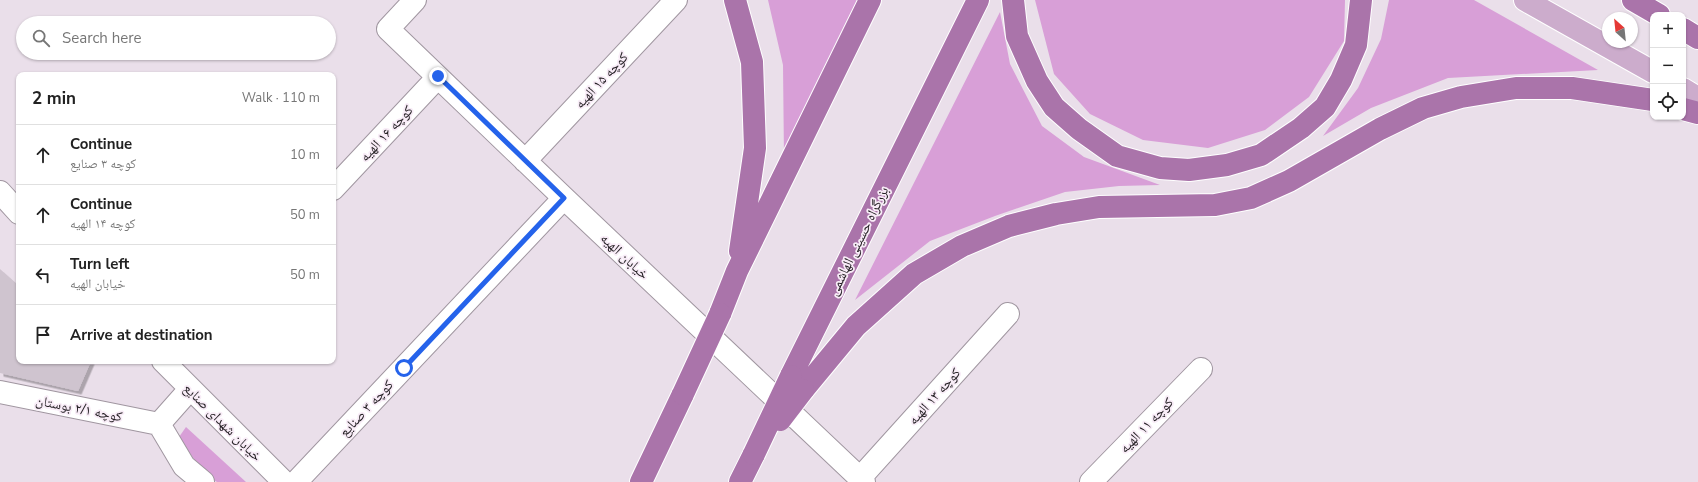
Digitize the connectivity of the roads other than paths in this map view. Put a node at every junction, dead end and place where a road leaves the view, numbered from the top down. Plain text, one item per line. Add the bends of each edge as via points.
1 (415, 0) edge
2 (676, 0) edge
3 (735, 0) edge
4 (870, 0) edge
5 (978, 0) edge
6 (1013, 0) edge
7 (1361, 0) edge
8 (1526, 0) edge
9 (1633, 0) edge
10 (1654, 12) edge
11 (1686, 31) edge
12 (1698, 38) edge
13 (1650, 70) edge
14 (438, 76) junction
15 (1686, 91) edge
16 (1698, 98) edge
17 (1650, 100) edge
18 (1686, 110) edge
19 (1698, 113) edge
20 (525, 161) junction
21 (336, 186) edge
22 (0, 192) edge
23 (564, 198) junction
24 (16, 210) edge
25 (0, 212) edge
26 (16, 223) edge
27 (737, 271) junction
28 (1008, 314) dead end
29 (166, 364) edge
30 (1201, 369) dead end
31 (797, 383) junction
32 (190, 389) junction
33 (0, 392) edge
34 (159, 424) junction
35 (862, 480) edge
36 (203, 482) edge
37 (284, 482) edge
38 (296, 482) edge
39 (641, 482) edge
40 (740, 482) edge
41 (1091, 482) edge

1 - 14 street, خیابان الهیه via 388,29
2 - 20 street, کوچه ۱۵ الهیه
3 - 27 highway via 752,62 755,148
4 - 27 highway
5 - 31 highway, بزرگراه حسینی الهاشمی
6 - 7 highway via 1017,36 1037,81 1054,107 1079,129 1117,156 1160,168 1189,170 1227,165 1261,155 1302,128 1324,107 1341,80 1356,45
8 - 13 main road
9 - 10 highway
11 - 12 highway
14 - 20 street, خیابان الهیه
14 - 21 street, کوچه ۱۶ الهیه
15 - 16 main road
17 - 31 highway via 1572,88 1516,88 1461,96 1423,108 1380,129 1289,182 1251,198 1215,205 1099,207 1008,226 962,246 914,274
18 - 19 highway
20 - 23 street, خیابان الهیه
22 - 24 street
23 - 35 street, خیابان الهیه
23 - 38 street, کوچه ۳ صنایع
25 - 26 street
27 - 39 highway, bridge via 720,314
28 - 35 street, کوچه ۱۳ الهیه
29 - 32 street, خیابان شهدای صنایع
30 - 41 street, کوچه ۱۱ الهیه
31 - 40 highway, bridge
32 - 34 street
32 - 37 street, خیابان شهدای صنایع
33 - 34 street, کوچه ۲/۱ بوستان
34 - 36 street via 184,466

